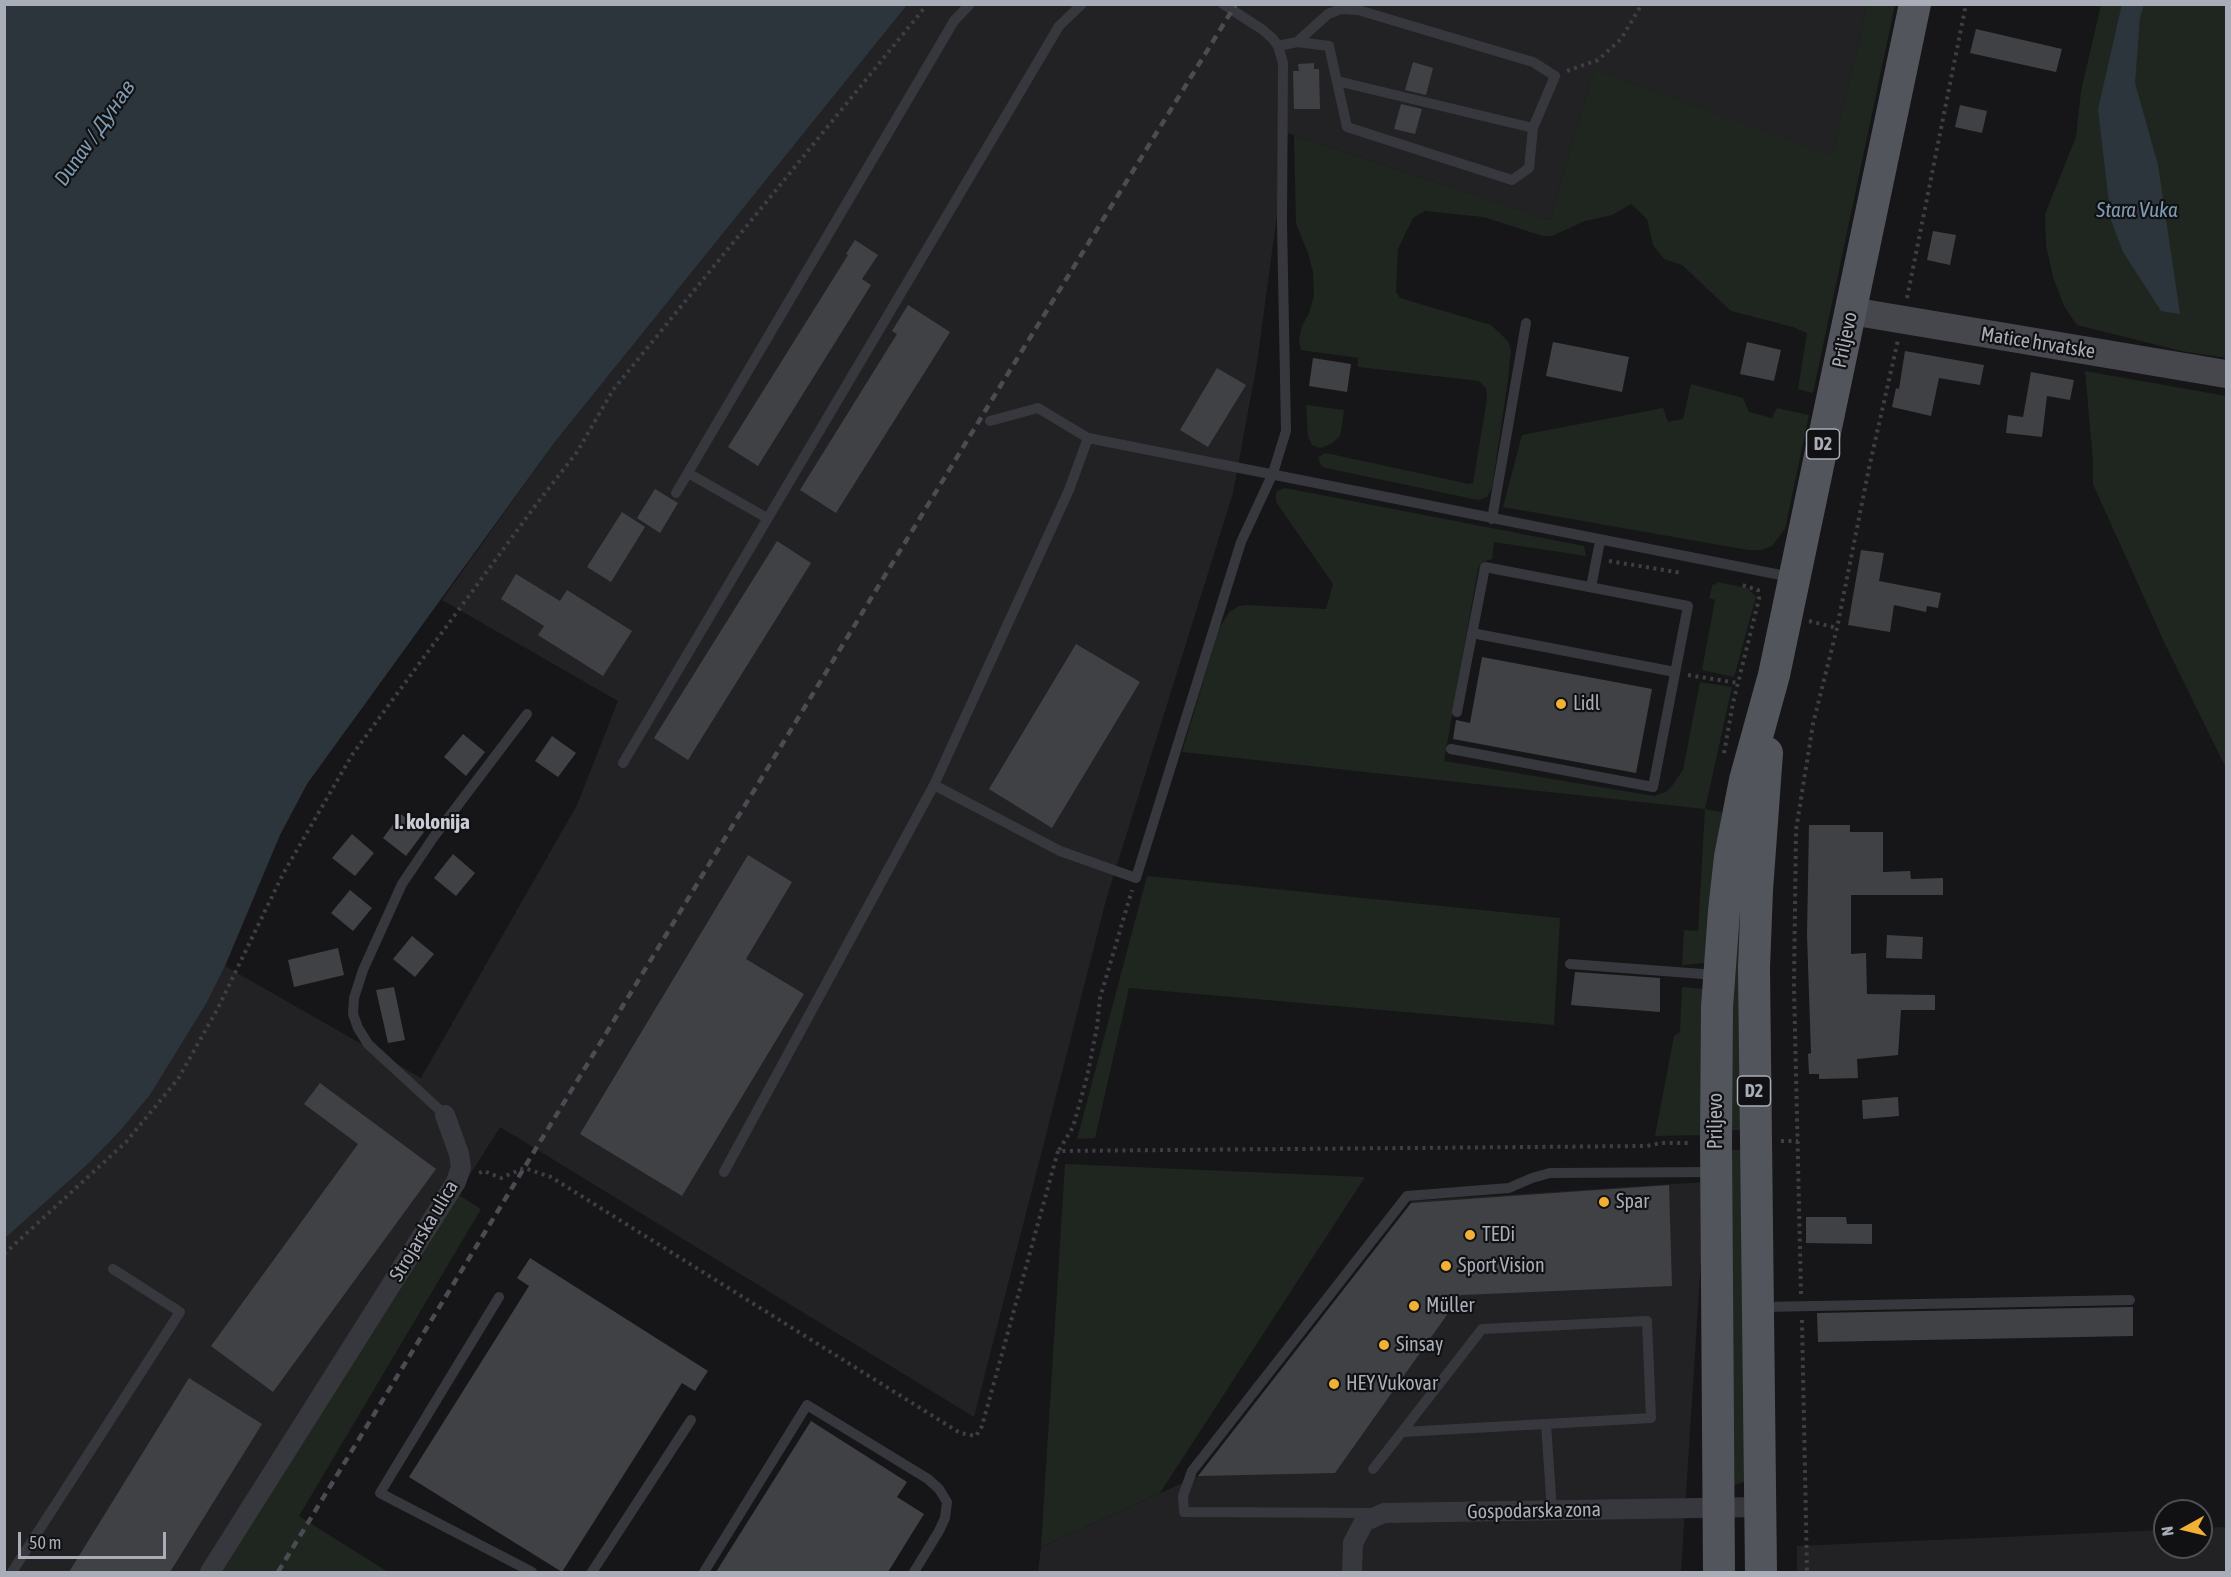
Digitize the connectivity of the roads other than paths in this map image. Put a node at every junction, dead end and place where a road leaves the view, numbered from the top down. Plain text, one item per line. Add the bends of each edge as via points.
1 (970, 4) edge
2 (1082, 4) edge
3 (1223, 4) edge
4 (1916, 4) edge
5 (1297, 42) junction
6 (1278, 46) junction
7 (1336, 81) junction
8 (1533, 128) junction
9 (1851, 310) junction
10 (1526, 323) dead end
11 (2226, 374) edge
12 (990, 421) dead end
13 (1088, 438) junction
14 (688, 473) junction
15 (1273, 473) junction
16 (676, 493) dead end
17 (767, 518) junction
18 (1492, 519) junction
19 (1600, 541) junction
20 (1794, 578) junction
21 (1592, 587) junction
22 (1472, 633) junction
23 (1675, 672) junction
24 (1774, 675) junction
25 (1457, 712) dead end
26 (527, 714) dead end
27 (1450, 749) dead end
28 (623, 763) dead end
29 (934, 785) junction
30 (1570, 964) dead end
31 (1719, 975) junction
32 (445, 1115) joint
33 (1716, 1157) junction
34 (724, 1172) dead end
35 (113, 1269) dead end
36 (499, 1297) dead end
37 (2130, 1300) dead end
38 (1757, 1307) junction
39 (691, 1420) dead end
40 (1546, 1424) junction
41 (1403, 1432) junction
42 (1373, 1469) dead end
43 (1760, 1507) junction
44 (1719, 1509) junction
45 (1552, 1511) junction
46 (1384, 1513) junction
47 (12, 1572) edge
48 (210, 1572) edge
49 (532, 1572) edge
50 (592, 1572) edge
51 (704, 1572) edge
52 (914, 1572) edge
53 (1352, 1572) edge
54 (1719, 1572) edge
55 (1761, 1572) edge

1 - 14 lane via 954,21
2 - 17 lane via 1059,26
3 - 6 lane via 1263,30
4 - 9 main road, Priljevo / D2
5 - 6 lane
5 - 7 lane via 1329,46
5 - 8 lane via 1328,14 1358,9 1533,62 1555,76
6 - 15 lane via 1282,63 1286,431
7 - 8 lane
7 - 8 lane via 1347,127 1512,180 1529,168
9 - 11 main road, Matice hrvatske
9 - 20 main road, Priljevo / D2
10 - 18 lane
12 - 13 lane via 1038,408
13 - 15 lane
13 - 29 lane via 1069,490
14 - 16 lane
14 - 17 lane
15 - 18 lane
15 - 29 lane via 1241,542 1136,878 1060,851
17 - 28 lane
18 - 19 lane
19 - 20 lane
19 - 21 lane
20 - 24 main road, Priljevo / D2
21 - 22 lane via 1485,567
21 - 23 lane via 1688,606
22 - 23 lane
22 - 25 lane
23 - 27 lane via 1653,787
24 - 31 main road, Priljevo / D2 via 1738,813
24 - 38 main road, Priljevo / D2 via 1754,968
26 - 32 lane, Strojarska ulica via 432,838 402,884 354,998 353,1014 368,1044
29 - 34 lane
30 - 31 lane
31 - 33 main road, Priljevo / D2
32 - 48 street, Strojarska ulica via 459,1154 461,1167 456,1182
33 - 44 main road, Priljevo / D2
33 - 46 lane via 1550,1173 1509,1188 1407,1196 1192,1471 1182,1496 1184,1512
35 - 47 lane via 180,1312
36 - 49 lane via 380,1492
37 - 38 lane
38 - 43 main road, Priljevo / D2
39 - 50 lane
40 - 41 lane
40 - 41 lane via 1651,1418 1647,1321 1482,1329
40 - 45 lane
41 - 42 lane
43 - 44 street, Gospodarska zona
43 - 55 main road, Priljevo / D2
44 - 45 street, Gospodarska zona
44 - 54 main road, Priljevo / D2
45 - 46 street, Gospodarska zona
46 - 53 street via 1364,1522 1353,1543
51 - 52 lane via 807,1405 939,1489 947,1502 945,1518

